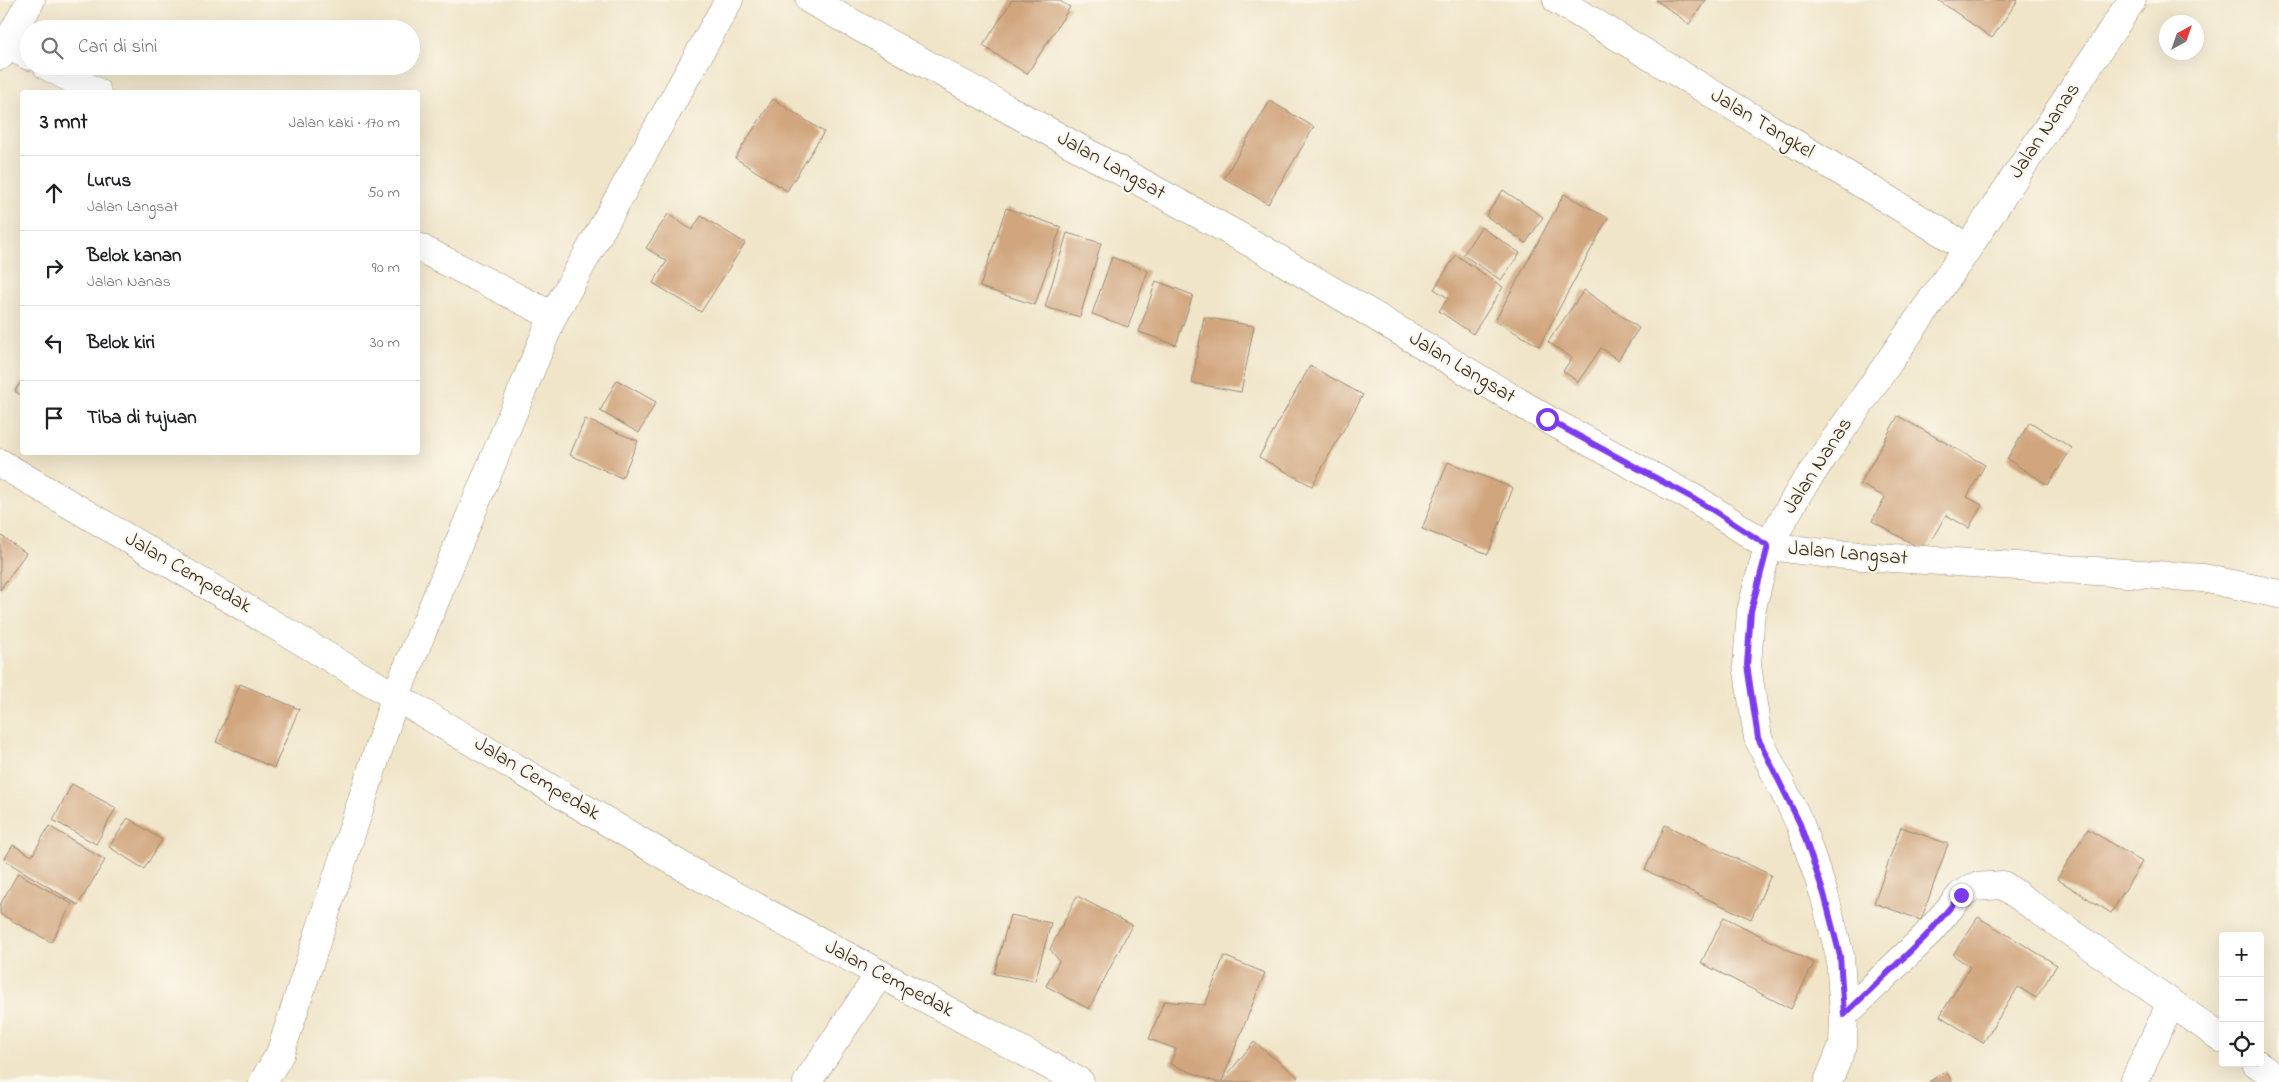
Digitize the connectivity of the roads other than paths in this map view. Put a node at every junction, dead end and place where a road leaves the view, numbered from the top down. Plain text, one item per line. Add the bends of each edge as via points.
1 (31, 0) edge
2 (729, 0) edge
3 (810, 0) edge
4 (1557, 0) edge
5 (2132, 0) edge
6 (22, 20) edge
7 (20, 25) edge
8 (9, 50) edge
9 (64, 75) edge
10 (93, 90) edge
11 (420, 248) edge
12 (1968, 248) junction
13 (553, 316) junction
14 (0, 463) edge
15 (1768, 546) junction
16 (2279, 594) edge
17 (396, 695) junction
18 (879, 975) junction
19 (2171, 1003) junction
20 (1844, 1015) junction
21 (2219, 1036) edge
22 (2262, 1067) edge
23 (2279, 1079) edge
24 (263, 1082) edge
25 (807, 1082) edge
26 (1080, 1082) edge
27 (1828, 1082) edge
28 (2134, 1082) edge

1 - 6 street
2 - 13 street
3 - 15 street, Jalan Langsat via 1264,250 1547,419 1702,503
4 - 12 street, Jalan Tangkel
5 - 12 street, Jalan Nanas
7 - 8 street
9 - 10 street
11 - 13 street
12 - 15 street, Jalan Nanas via 1800,490
13 - 17 street
14 - 17 street, Jalan Cempedak
15 - 16 street, Jalan Langsat via 1831,554 2202,578
15 - 20 street, Jalan Nanas via 1751,611 1747,665 1758,738 1800,824 1824,894 1840,956
17 - 18 street, Jalan Cempedak via 700,876
17 - 24 street via 280,1054
18 - 25 street
18 - 26 street, Jalan Cempedak
19 - 20 street via 2003,885 1974,887 1961,895 1925,937
19 - 21 street
19 - 28 street
20 - 27 street, Jalan Nanas via 1843,1045
22 - 23 street

